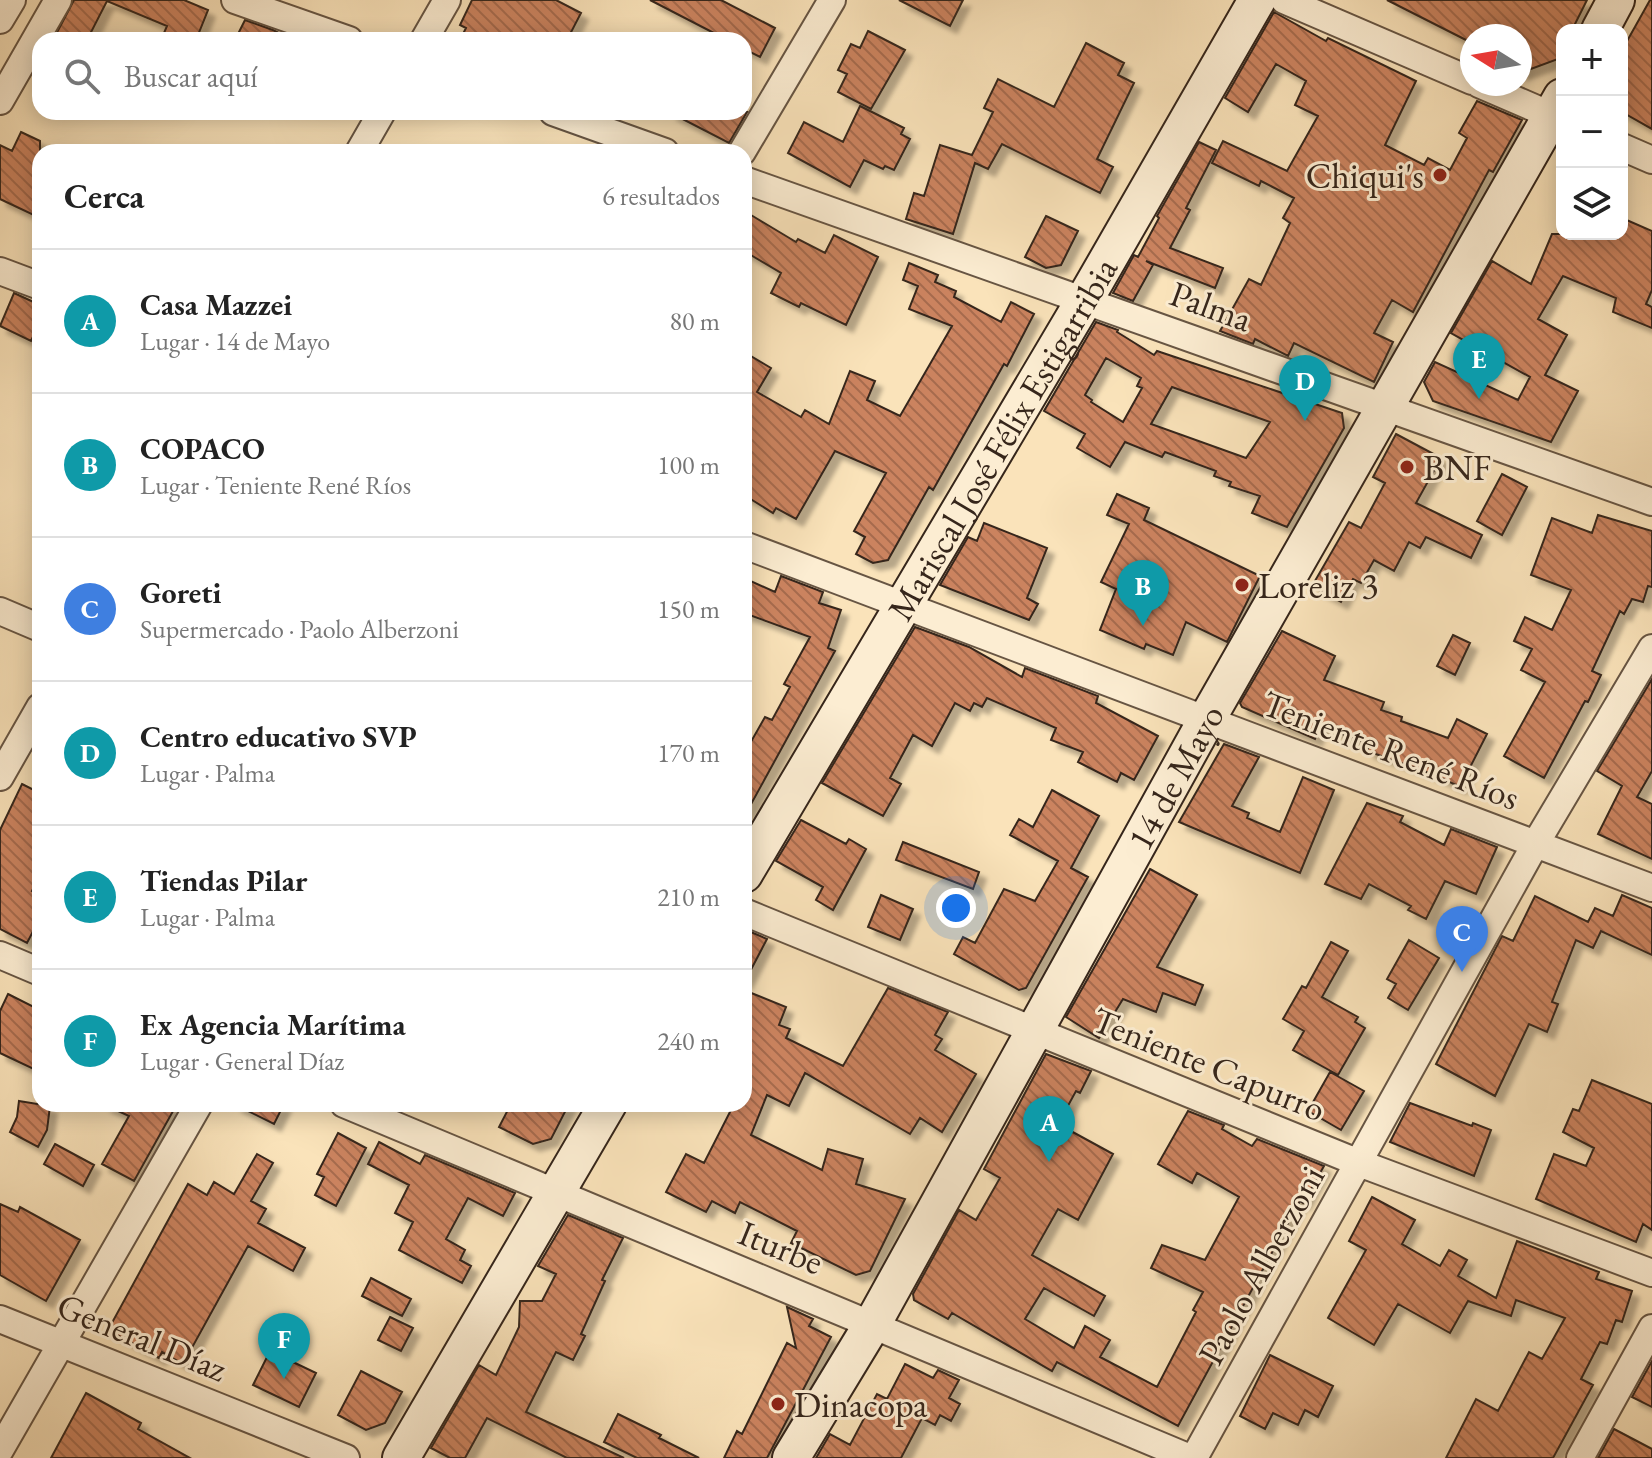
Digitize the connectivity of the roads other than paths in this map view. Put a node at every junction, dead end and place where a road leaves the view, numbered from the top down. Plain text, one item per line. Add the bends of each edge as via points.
1 (12, 0) edge
2 (58, 0) edge
3 (235, 0) edge
4 (447, 0) edge
5 (832, 0) edge
6 (1257, 0) edge
7 (1284, 0) edge
8 (1616, 0) edge
9 (0, 20) edge
10 (1603, 24) edge
11 (40, 32) edge
12 (326, 32) edge
13 (429, 32) edge
14 (32, 45) edge
15 (1460, 76) edge
16 (1515, 96) edge
17 (0, 101) edge
18 (1556, 110) edge
19 (1556, 116) edge
20 (377, 120) edge
21 (575, 120) edge
22 (364, 144) edge
23 (643, 144) edge
24 (747, 144) edge
25 (1628, 150) edge
26 (1652, 160) edge
27 (752, 183) edge
28 (0, 271) edge
29 (32, 283) edge
30 (1085, 299) junction
31 (1388, 406) junction
32 (1652, 502) edge
33 (752, 548) edge
34 (903, 603) junction
35 (0, 611) edge
36 (32, 625) edge
37 (1652, 648) edge
38 (1207, 719) junction
39 (32, 721) edge
40 (0, 777) edge
41 (1536, 843) junction
42 (752, 860) edge
43 (1652, 888) edge
44 (752, 915) edge
45 (0, 955) edge
46 (32, 969) edge
47 (1034, 1032) junction
48 (194, 1112) edge
49 (363, 1112) edge
50 (603, 1112) edge
51 (1359, 1163) junction
52 (556, 1193) junction
53 (1652, 1273) edge
54 (0, 1319) edge
55 (873, 1323) junction
56 (1652, 1328) edge
57 (62, 1342) junction
58 (0, 1450) edge
59 (346, 1458) edge
60 (401, 1458) edge
61 (791, 1458) edge
62 (1192, 1458) edge
63 (1580, 1458) edge

1 - 9 street
2 - 11 street
3 - 12 street
4 - 13 street
5 - 24 street
6 - 30 main road, Mariscal José Félix Estigarribia
7 - 15 street
8 - 10 main road
14 - 17 street
16 - 18 street
19 - 31 main road, 14 de Mayo
20 - 22 street
21 - 23 street
25 - 26 street
27 - 30 street, Palma
28 - 29 street
30 - 31 street, Palma
30 - 34 main road, Mariscal José Félix Estigarribia
31 - 32 street, Palma
31 - 38 main road, 14 de Mayo
33 - 34 street, Teniente René Ríos
34 - 38 street, Teniente René Ríos
34 - 42 main road, Mariscal José Félix Estigarribia
35 - 36 street
37 - 41 street, Paolo Alberzoni
38 - 41 street, Teniente René Ríos
38 - 47 main road, 14 de Mayo
39 - 40 street
41 - 43 street, Teniente René Ríos
41 - 51 street, Paolo Alberzoni
44 - 47 street, Teniente Capurro
45 - 46 street
47 - 51 street, Teniente Capurro
47 - 55 main road, 14 de Mayo
48 - 57 street
49 - 52 street, Iturbe
50 - 52 main road
51 - 53 street, Teniente Capurro
51 - 62 street, Paolo Alberzoni
52 - 55 street, Iturbe
52 - 60 main road
54 - 57 street, General Díaz
55 - 61 main road, 14 de Mayo
55 - 62 street, Iturbe
56 - 63 street
57 - 58 street
57 - 59 street, General Díaz

